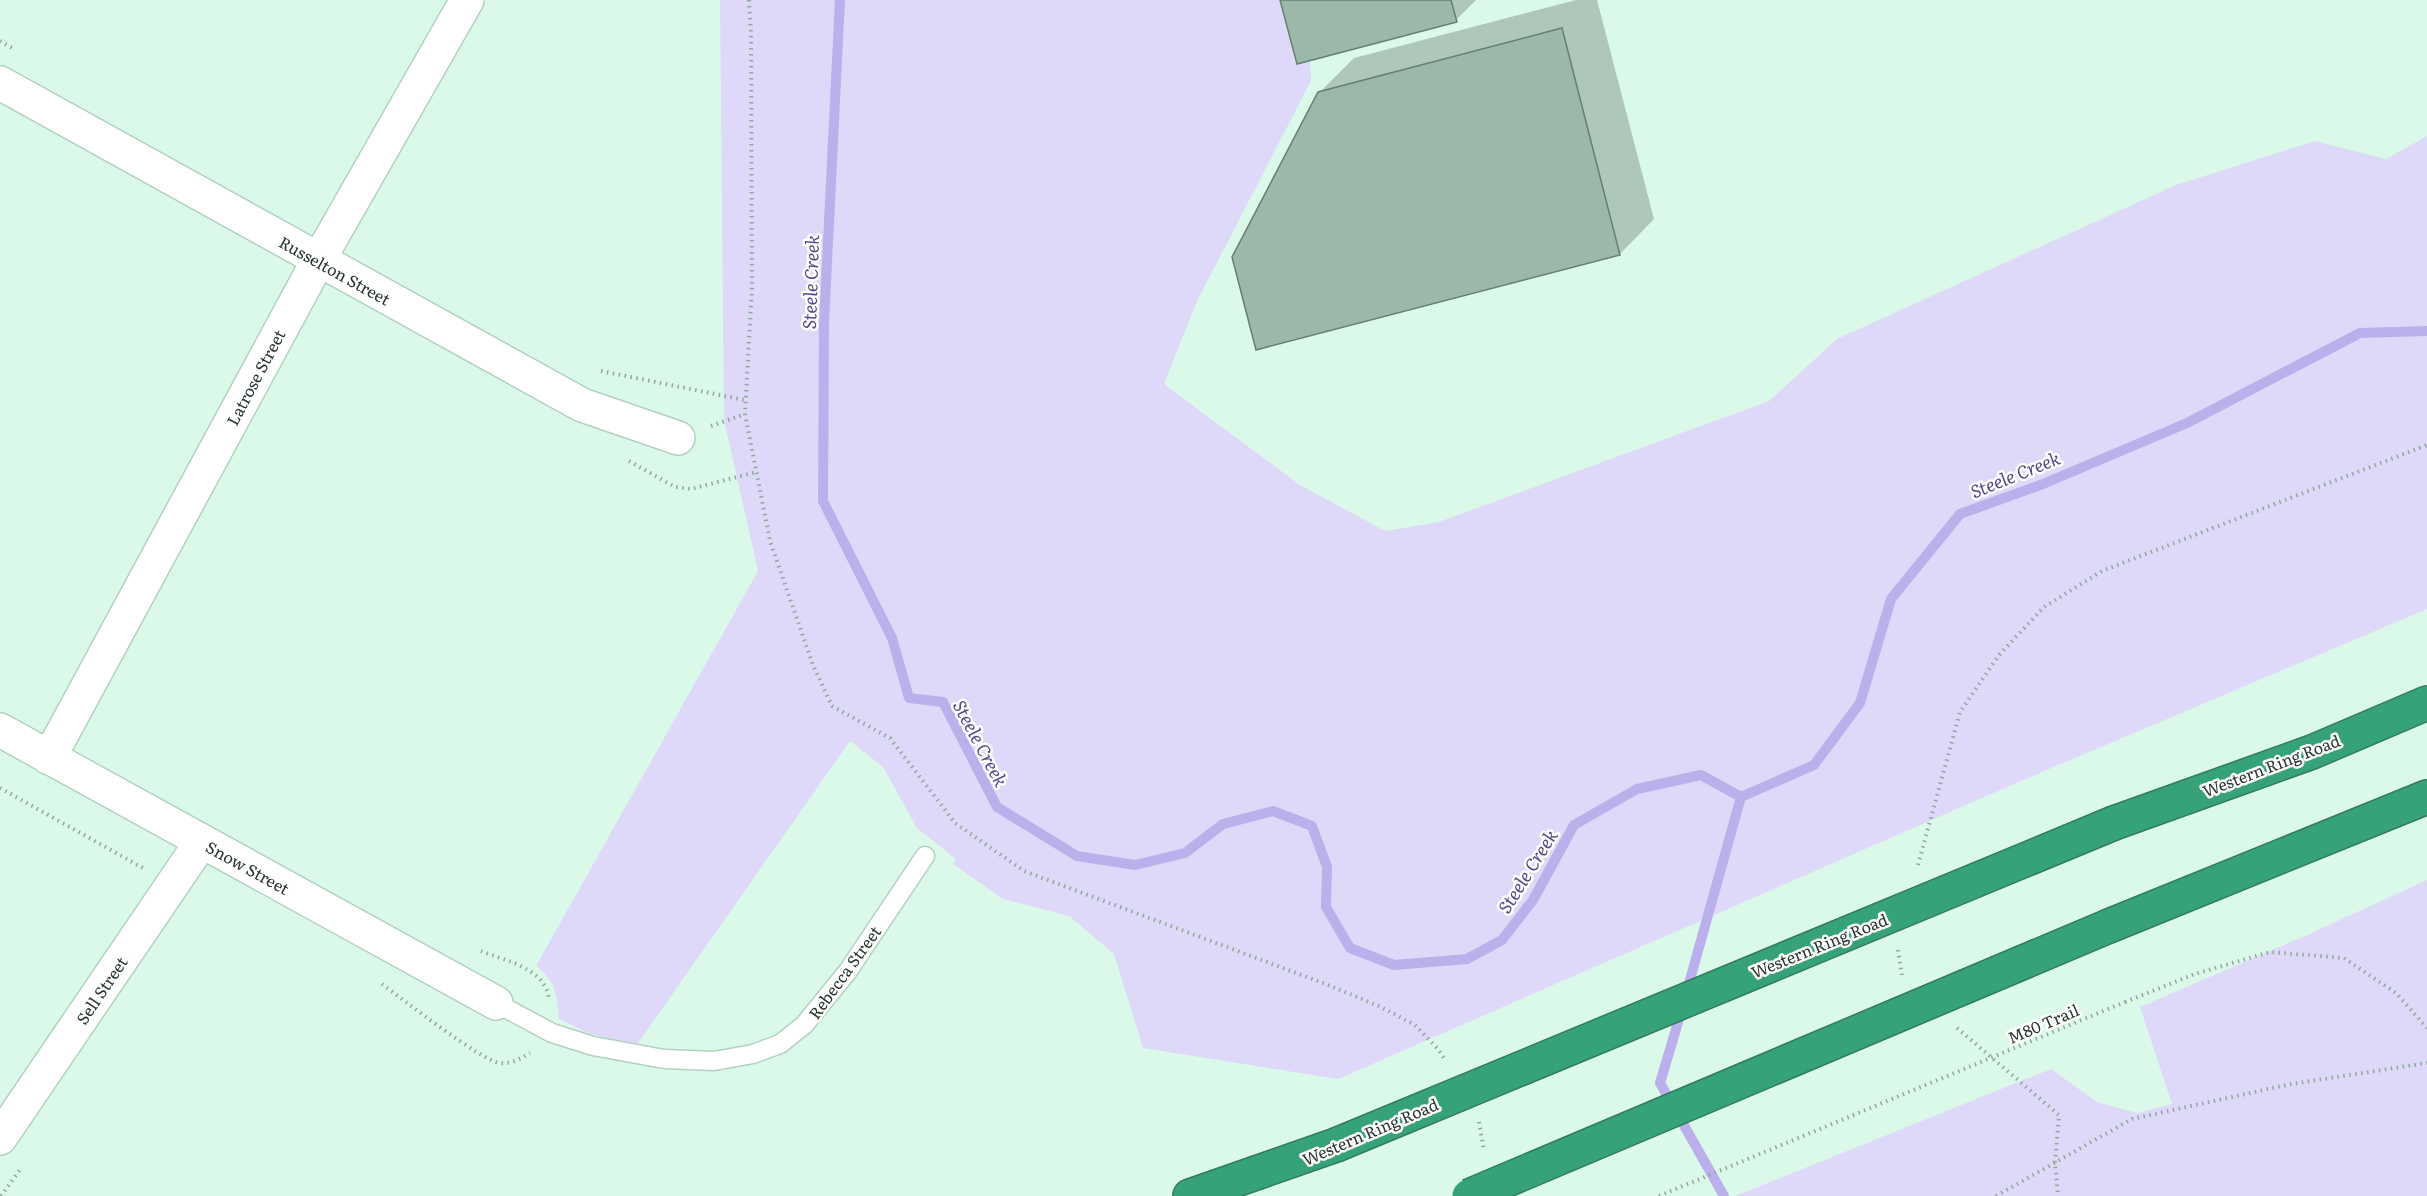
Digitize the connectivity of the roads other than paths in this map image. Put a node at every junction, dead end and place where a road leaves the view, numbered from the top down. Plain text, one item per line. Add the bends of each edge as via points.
1 (466, 0) edge
2 (0, 83) edge
3 (318, 261) junction
4 (678, 438) dead end
5 (2427, 703) edge
6 (0, 730) edge
7 (49, 758) junction
8 (2427, 797) edge
9 (202, 841) junction
10 (925, 856) dead end
11 (496, 1004) joint
12 (0, 1138) edge
13 (1336, 1145) junction
14 (1190, 1196) edge
15 (1215, 1196) edge
16 (1469, 1196) edge

1 - 3 street, Latrose Street
2 - 3 street, Russelton Street
3 - 4 street, Russelton Street via 582,405
3 - 7 street, Latrose Street
5 - 13 highway, Western Ring Road, bridge via 2312,752 2114,823
6 - 7 street, Snow Street
7 - 9 street, Snow Street
8 - 16 highway, bridge via 2109,926
9 - 11 street, Snow Street
9 - 12 street, Sell Street
10 - 11 lane, Rebecca Street via 848,970 804,1025 780,1044 753,1054 714,1061 664,1059 592,1046 547,1030
13 - 14 highway
13 - 15 highway, Western Ring Road

